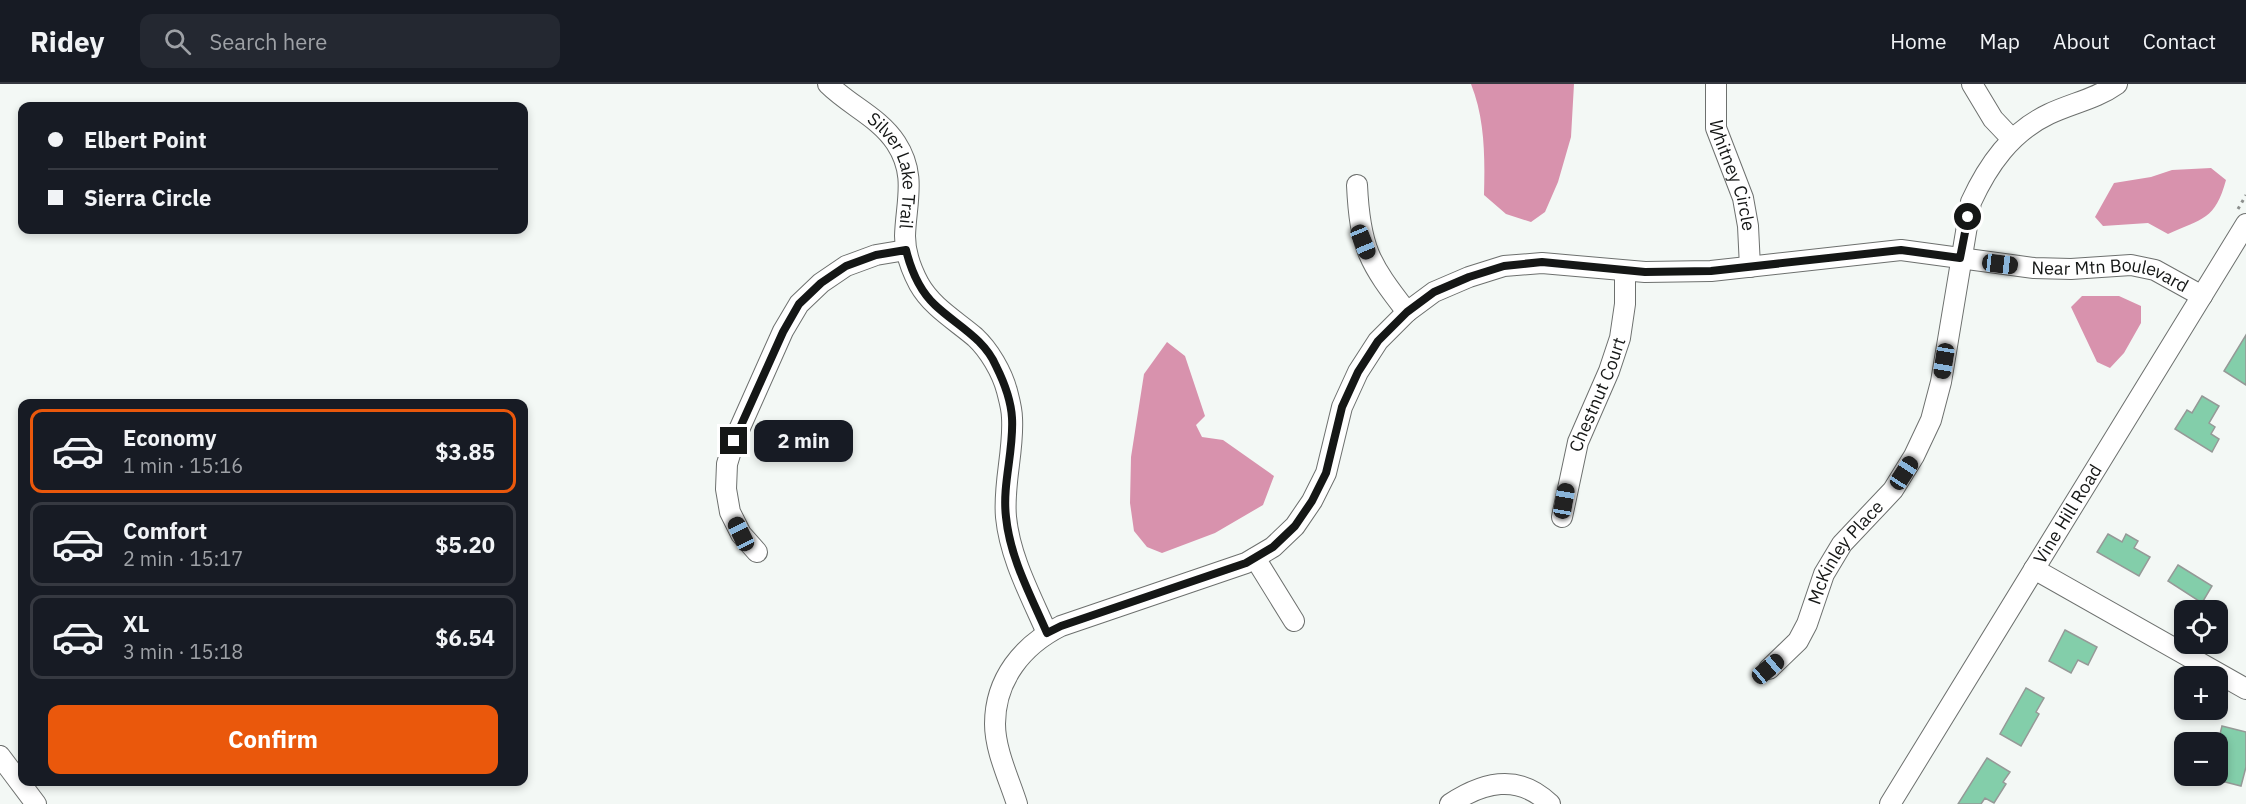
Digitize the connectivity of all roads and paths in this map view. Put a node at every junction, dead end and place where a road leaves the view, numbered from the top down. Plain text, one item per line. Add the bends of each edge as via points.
1 (828, 84) edge
2 (1716, 84) edge
3 (1972, 84) edge
4 (2117, 84) edge
5 (2012, 139) junction
6 (1357, 185) dead end
7 (2246, 224) edge
8 (906, 250) junction
9 (1960, 258) junction
10 (1750, 267) junction
11 (1625, 271) junction
12 (2202, 296) junction
13 (1407, 312) junction
14 (1562, 517) dead end
15 (757, 552) dead end
16 (1255, 558) junction
17 (2034, 569) junction
18 (1294, 621) dead end
19 (1047, 633) junction
20 (1768, 669) dead end
21 (2246, 690) edge
22 (0, 756) edge
23 (18, 780) edge
24 (22, 786) edge
25 (36, 804) edge
26 (1017, 804) edge
27 (1450, 804) edge
28 (1550, 804) edge
29 (1890, 804) edge

1 - 8 street, Silver Lake Trail via 883,126 897,144 907,167 910,190
2 - 10 street, Whitney Circle via 1716,128 1743,198
3 - 5 street via 1993,119
4 - 5 street, McKinley Place via 2049,114
5 - 9 street, McKinley Place via 1983,176 1971,202
6 - 13 street via 1363,242 1372,264
7 - 12 street, Vine Hill Road
8 - 15 street via 846,266 799,304 783,332 727,464 730,512 741,534
8 - 19 street, Silver Lake Trail via 919,285 934,304 977,338 995,362 1006,388 1012,417 1006,518 1014,553
9 - 10 street, Near Mtn Boulevard via 1901,250
9 - 12 street, Near Mtn Boulevard via 2034,268 2131,265 2155,270
9 - 20 street, McKinley Place via 1941,382 1931,420 1893,490 1842,544 1824,574 1798,641
10 - 11 street, Near Mtn Boulevard
11 - 13 street, Near Mtn Boulevard via 1542,262 1504,266 1434,292
11 - 14 street, Chestnut Court via 1620,338 1578,442
12 - 17 street, Vine Hill Road
13 - 16 street, Near Mtn Boulevard via 1378,341 1358,372 1342,407 1326,473 1312,501 1295,526
16 - 18 street
16 - 19 street, Near Mtn Boulevard
17 - 21 street
17 - 29 street, Vine Hill Road
19 - 26 street, Near Mtn Boulevard via 1020,655 1006,676 998,700 995,724
22 - 23 street
24 - 25 street
27 - 28 street via 1472,789 1513,784 1531,790

